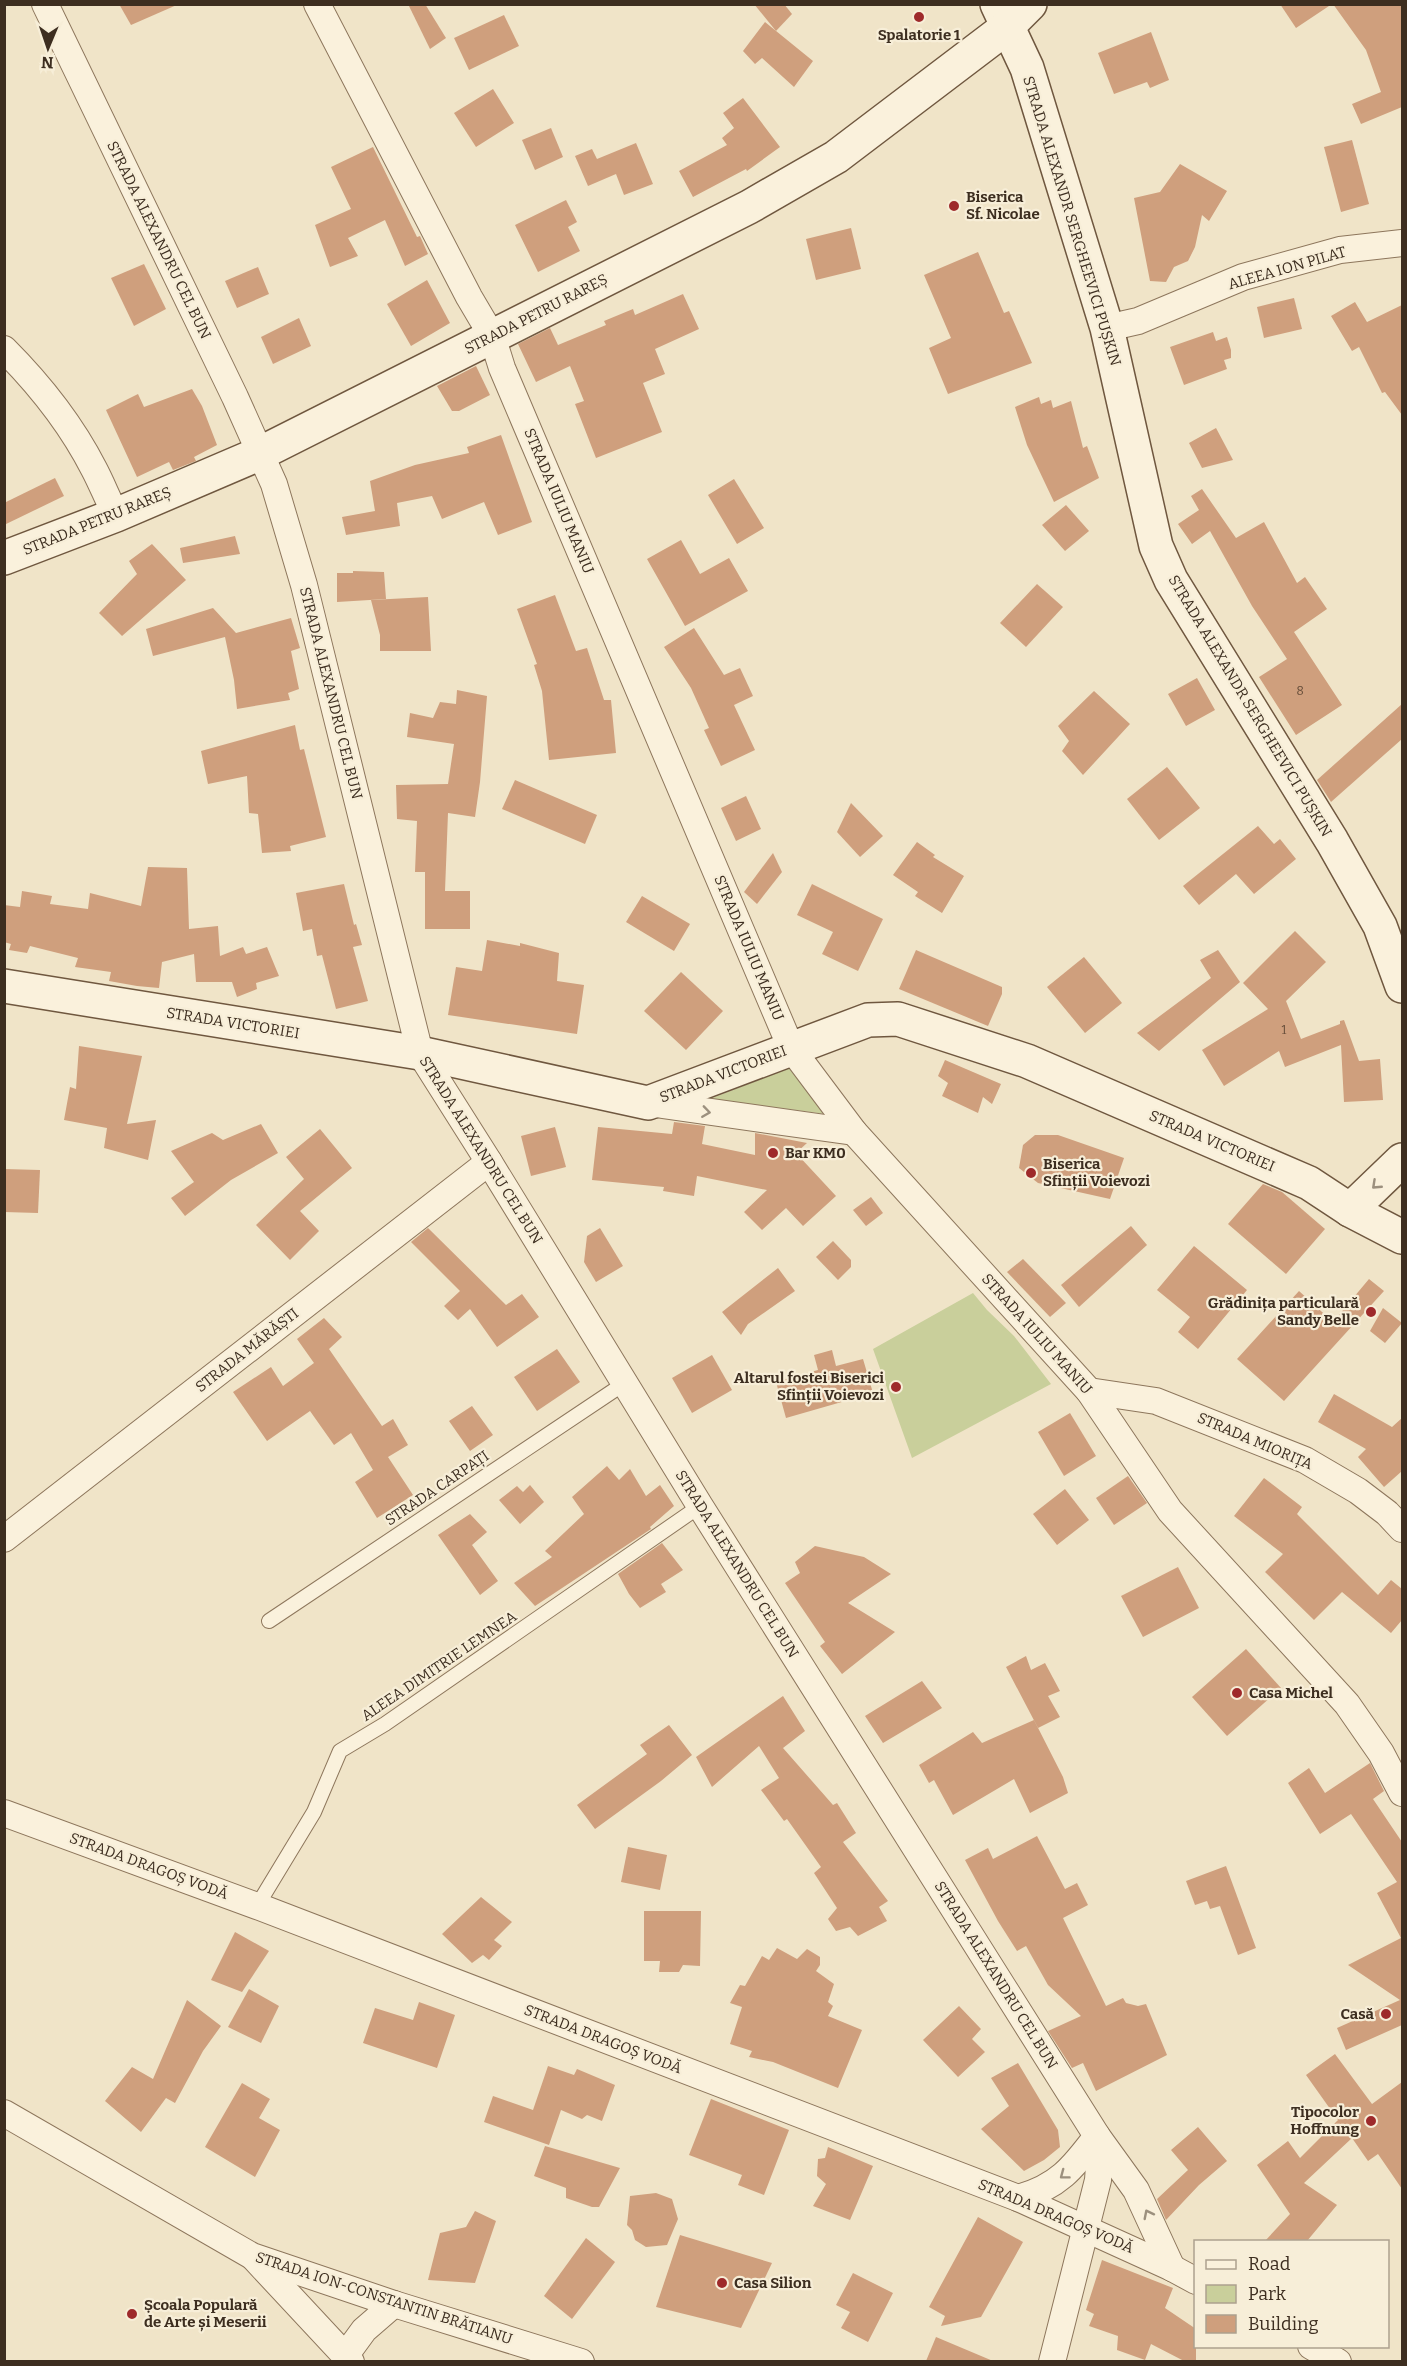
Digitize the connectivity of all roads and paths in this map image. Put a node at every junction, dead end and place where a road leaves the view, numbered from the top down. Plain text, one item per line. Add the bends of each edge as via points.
1 (45, 4) edge
2 (317, 4) edge
3 (1030, 4) edge
4 (1002, 16) edge
5 (1402, 243) edge
6 (1107, 328) junction
7 (492, 336) junction
8 (4, 349) edge
9 (261, 453) junction
10 (116, 515) junction
11 (4, 558) edge
12 (4, 986) edge
13 (1402, 986) edge
14 (791, 1048) junction
15 (420, 1053) junction
16 (648, 1103) junction
17 (854, 1132) junction
18 (1402, 1160) edge
19 (489, 1162) junction
20 (1350, 1210) junction
21 (1402, 1237) edge
22 (625, 1383) junction
23 (1089, 1391) junction
24 (700, 1506) junction
25 (1402, 1529) edge
26 (4, 1539) edge
27 (269, 1622) dead end
28 (1402, 1793) edge
29 (4, 1813) edge
30 (257, 1906) junction
31 (4, 2113) edge
32 (1097, 2136) junction
33 (1018, 2198) junction
34 (1085, 2228) junction
35 (252, 2256) junction
36 (1172, 2268) junction
37 (1194, 2280) edge
38 (394, 2304) junction
39 (1315, 2348) edge
40 (348, 2359) edge
41 (582, 2361) edge
42 (1052, 2361) edge
43 (1338, 2361) edge

1 - 9 street, STRADA ALEXANDRU CEL BUN
2 - 7 street, STRADA IULIU MANIU
3 - 4 street, STRADA PETRU RAREȘ
4 - 6 street, STRADA ALEXANDR SERGHEEVICI PUȘKIN via 1027,68
4 - 7 street, STRADA PETRU RAREȘ via 836,157 793,184
5 - 6 street, ALEEA ION PILAT via 1340,250 1243,277 1138,321
6 - 13 street, STRADA ALEXANDR SERGHEEVICI PUȘKIN via 1156,546 1171,580 1332,841 1380,926
7 - 9 street, STRADA PETRU RAREȘ
7 - 14 street, STRADA IULIU MANIU via 502,368
8 - 10 street via 69,428
9 - 10 street, STRADA PETRU RAREȘ
9 - 15 street, STRADA ALEXANDRU CEL BUN via 304,585
10 - 11 street, STRADA PETRU RAREȘ
12 - 15 street, STRADA VICTORIEI
14 - 16 street, STRADA VICTORIEI
14 - 17 street, STRADA IULIU MANIU
14 - 20 street, STRADA VICTORIEI via 868,1020 898,1019 1027,1061 1309,1183
15 - 16 street, STRADA VICTORIEI
15 - 19 street, STRADA ALEXANDRU CEL BUN
16 -> 17 street
17 - 23 street, STRADA IULIU MANIU
18 -> 20 street
19 - 22 street, STRADA ALEXANDRU CEL BUN
19 - 26 street, STRADA MĂRĂȘTI
20 - 21 street, STRADA VICTORIEI
22 - 24 street, STRADA ALEXANDRU CEL BUN
22 - 27 lane, STRADA CARPAȚI
23 - 25 street, STRADA MIORIȚA via 1156,1401 1305,1460 1358,1491
23 - 28 street, STRADA IULIU MANIU via 1170,1511 1347,1704 1381,1753
24 - 30 lane, ALEEA DIMITRIE LEMNEA via 340,1751 314,1812
24 - 32 street, STRADA ALEXANDRU CEL BUN
29 - 30 street, STRADA DRAGOȘ VODĂ
30 - 33 street, STRADA DRAGOȘ VODĂ
31 - 35 street, STRADA ION-CONSTANTIN BRĂTIANU
32 -> 33 street via 1072,2168 1047,2188
32 - 34 street, STRADA ALEXANDRU CEL BUN via 1098,2180
36 -> 32 street, STRADA ALEXANDRU CEL BUN via 1136,2190
33 - 34 street, STRADA DRAGOȘ VODĂ
34 - 36 street, STRADA DRAGOȘ VODĂ
34 - 42 street, STRADA ALEXANDRU CEL BUN
35 - 38 street, STRADA ION-CONSTANTIN BRĂTIANU
35 - 40 street
36 - 37 street, STRADA DRAGOȘ VODĂ
38 - 40 street via 364,2330
38 - 41 street, STRADA ION-CONSTANTIN BRĂTIANU
39 - 43 street

